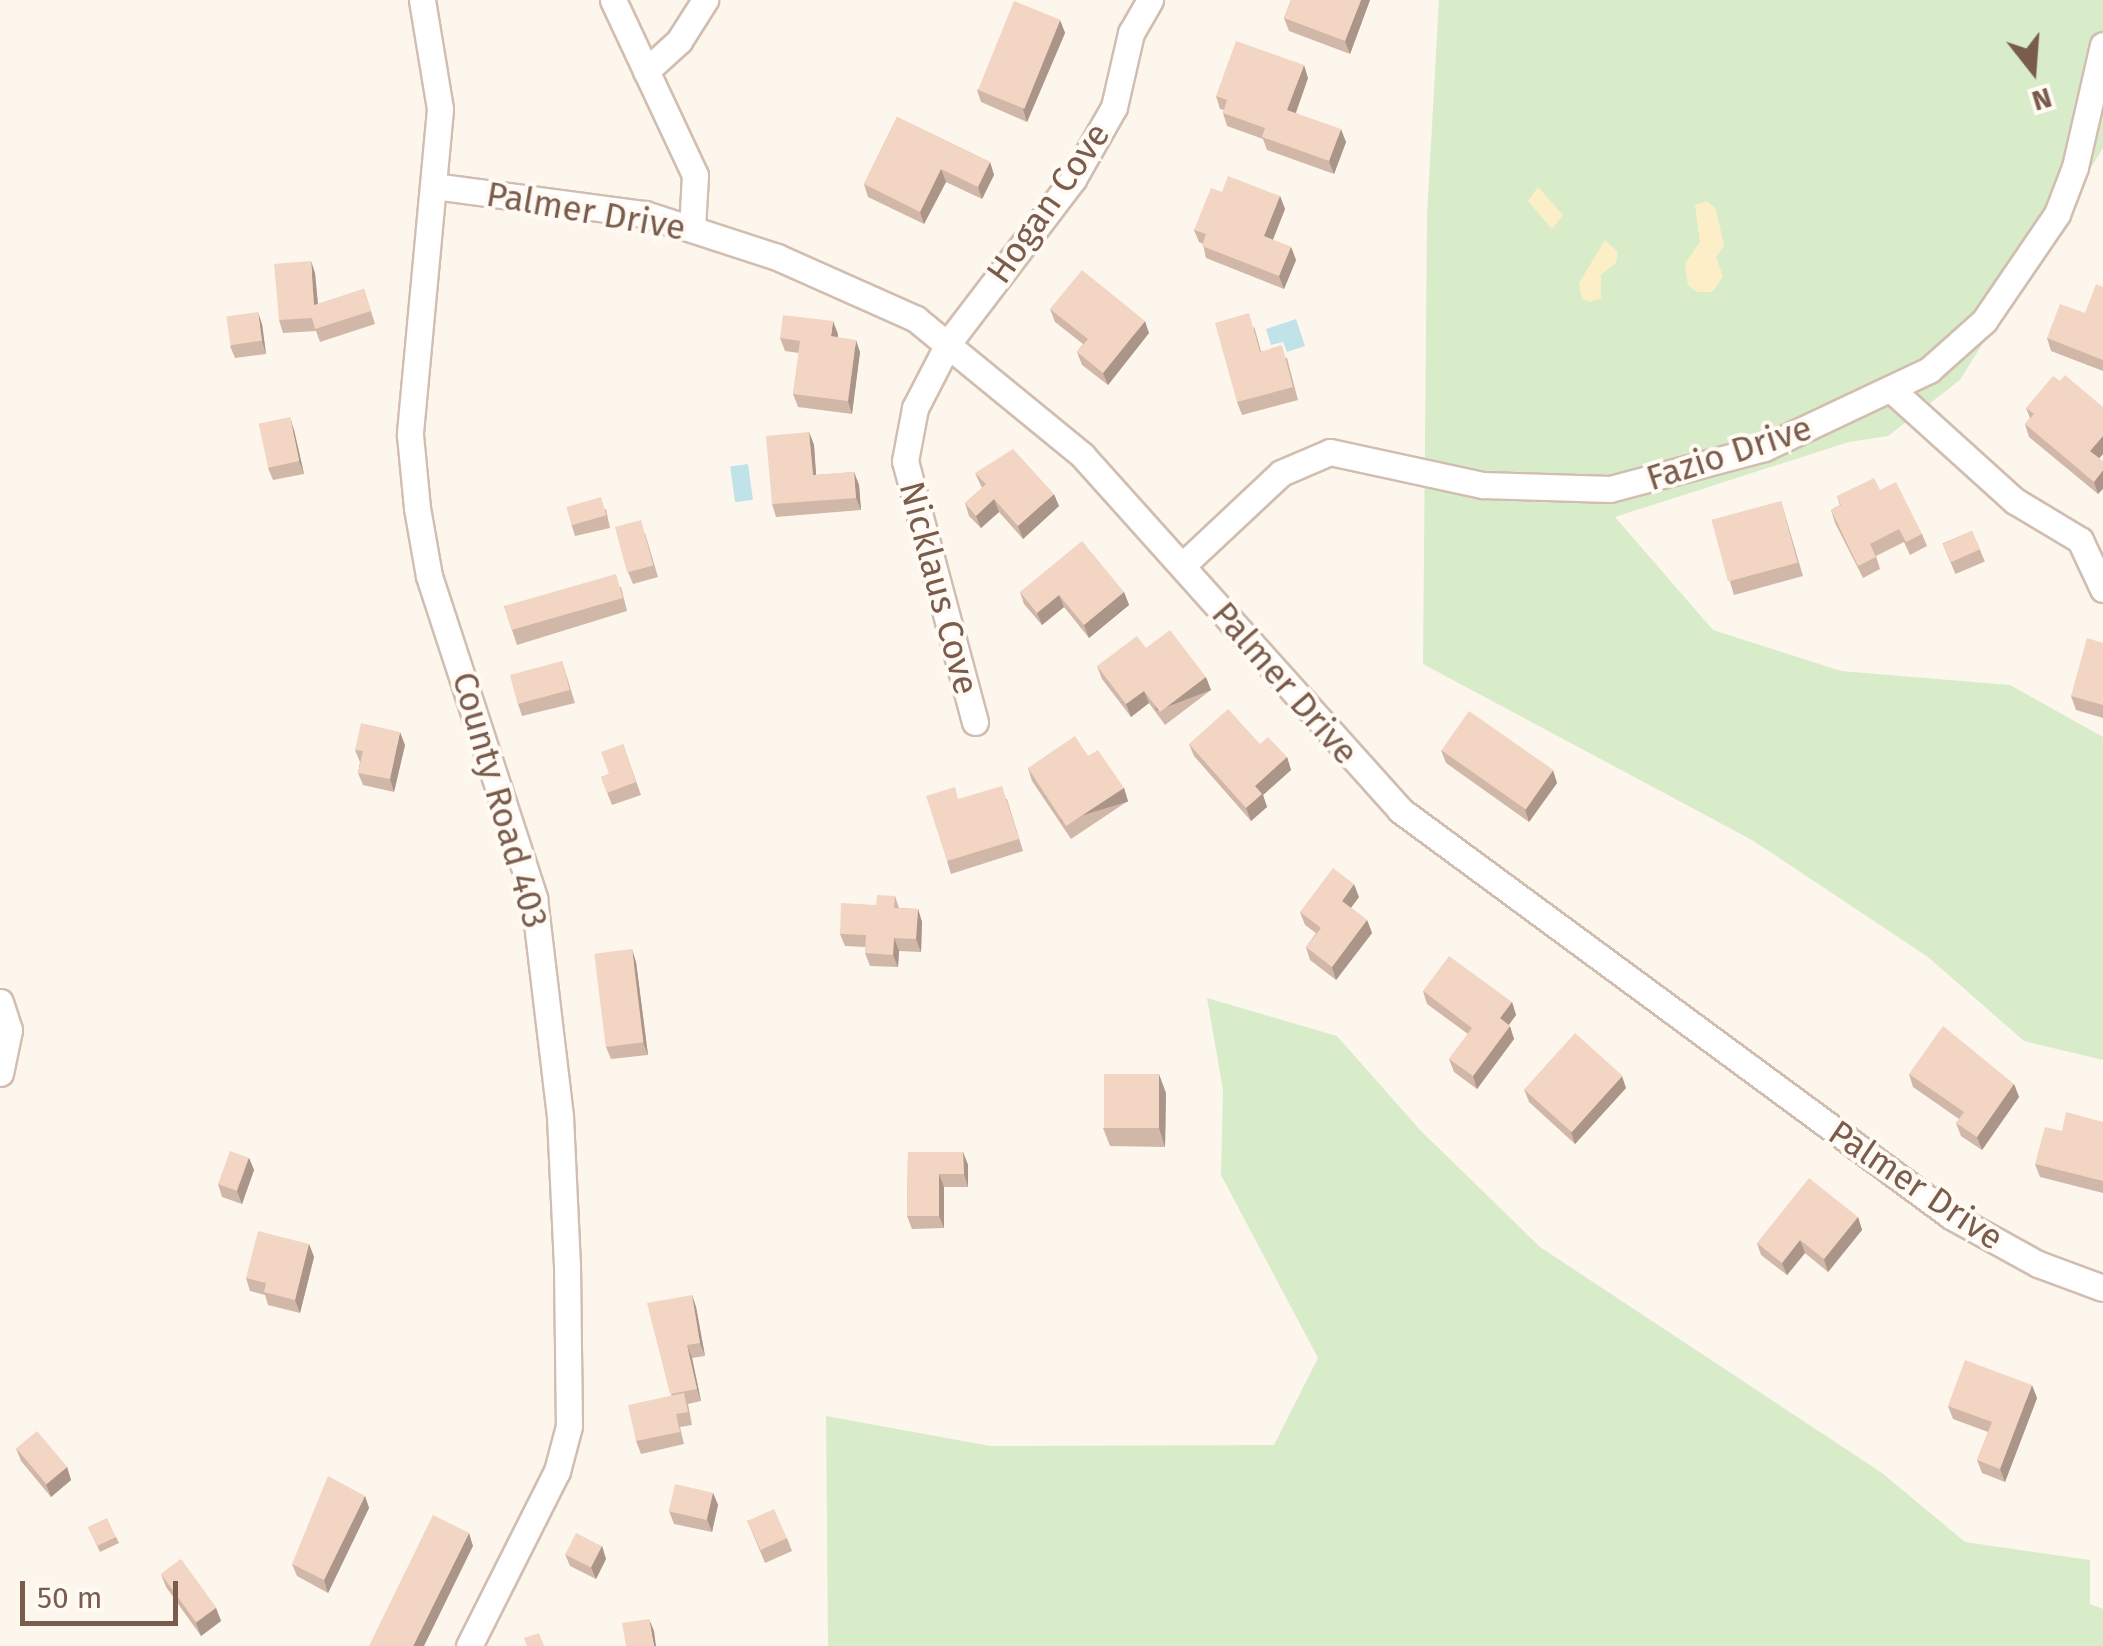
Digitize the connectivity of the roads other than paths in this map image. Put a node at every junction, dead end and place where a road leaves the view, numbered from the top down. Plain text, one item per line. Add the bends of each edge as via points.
1 (422, 0) edge
2 (613, 0) edge
3 (705, 0) edge
4 (1150, 0) edge
5 (2103, 45) edge
6 (646, 71) junction
7 (434, 186) junction
8 (692, 228) junction
9 (949, 342) junction
10 (1892, 390) junction
11 (1183, 565) junction
12 (2103, 589) edge
13 (975, 722) dead end
14 (0, 1002) edge
15 (0, 1073) edge
16 (2103, 1288) edge
17 (469, 1646) edge

1 - 7 street, County Road 403 via 440,109
2 - 6 street
3 - 6 street via 679,41
4 - 9 street, Hogan Cove via 1131,33 1114,107 1074,179
5 - 10 street, Fazio Drive via 2075,168 2040,243 1984,322 1929,370
6 - 8 street via 695,175
7 - 8 street, Palmer Drive via 629,211
7 - 17 street, County Road 403 via 410,435 417,508 429,576 534,898 560,1117 567,1265 569,1426 557,1471
8 - 9 street, Palmer Drive via 856,289
9 - 11 street, Palmer Drive via 1058,431
9 - 13 street, Nicklaus Cove via 916,408 906,461
10 - 11 street, Fazio Drive via 1764,448 1610,489 1482,485 1330,452 1281,474
10 - 12 street via 2016,501 2080,540
11 - 16 street, Palmer Drive via 1359,769 1472,868 1951,1216 2038,1264
14 - 15 street via 9,1030

